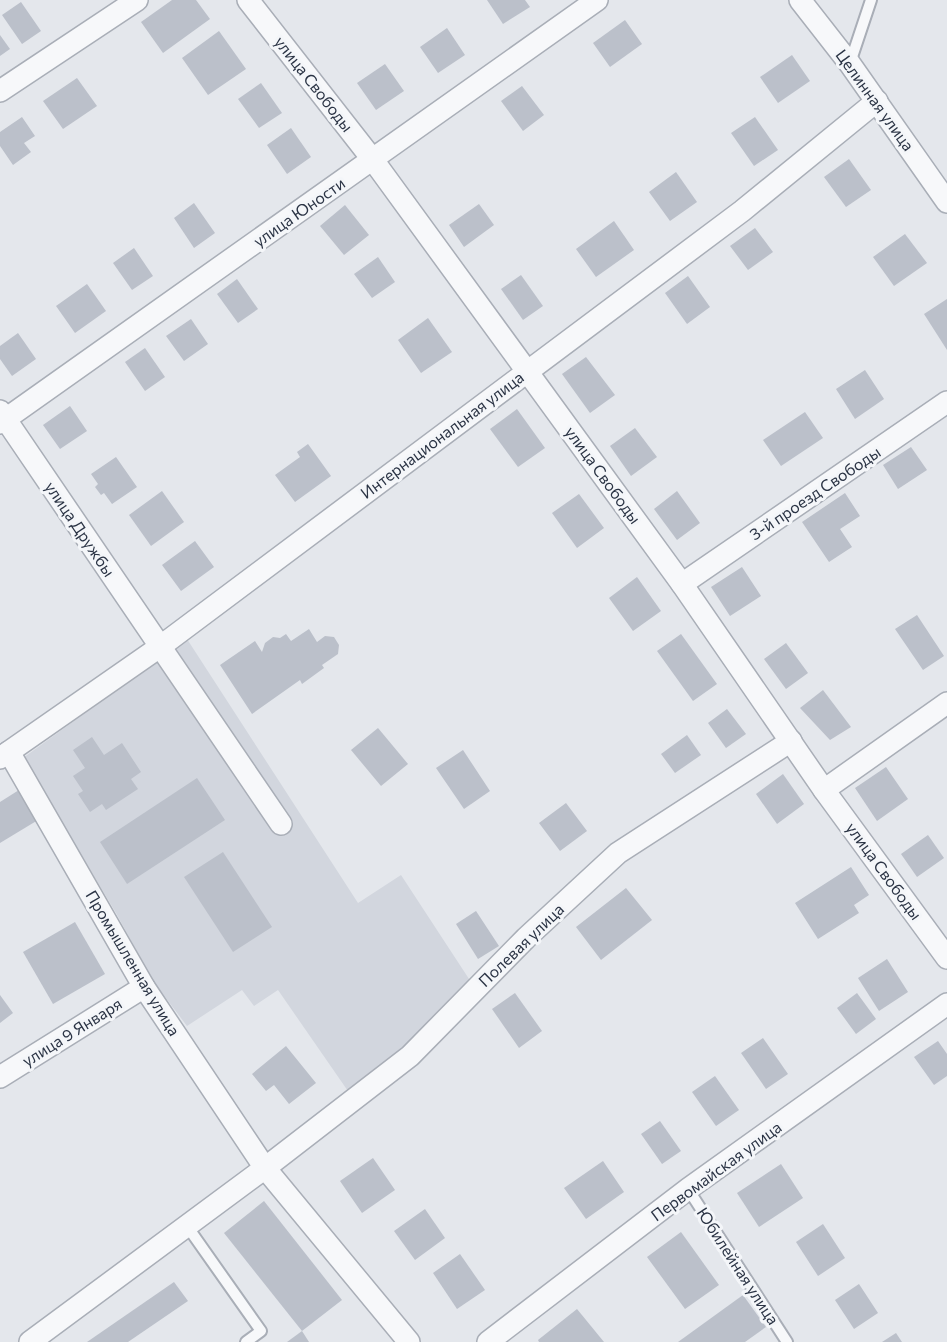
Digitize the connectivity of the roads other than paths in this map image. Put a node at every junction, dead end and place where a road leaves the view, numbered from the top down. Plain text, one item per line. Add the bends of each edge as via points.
1 (137, 0) edge
2 (248, 0) edge
3 (597, 0) edge
4 (800, 0) edge
5 (871, 0) edge
6 (850, 64) junction
7 (0, 91) edge
8 (877, 101) junction
9 (373, 160) junction
10 (947, 202) edge
11 (527, 371) junction
12 (947, 402) edge
13 (2, 417) edge
14 (682, 584) junction
15 (161, 646) junction
16 (947, 703) edge
17 (791, 741) junction
18 (4, 755) edge
19 (824, 790) junction
20 (281, 824) dead end
21 (947, 958) edge
22 (144, 987) junction
23 (947, 1004) edge
24 (0, 1077) edge
25 (265, 1168) junction
26 (688, 1189) junction
27 (187, 1226) junction
28 (30, 1342) edge
29 (246, 1342) edge
30 (409, 1342) edge
31 (488, 1342) edge
32 (788, 1342) edge

1 - 7 street
2 - 9 street, улица Свободы
3 - 9 street, улица Юности
4 - 6 street, Целинная улица
5 - 6 lane
6 - 8 street, Целинная улица
8 - 10 street, Целинная улица
8 - 11 street, Интернациональная улица via 742,211
9 - 11 street, улица Свободы
9 - 13 street, улица Юности
11 - 14 street, улица Свободы
11 - 15 street, Интернациональная улица
12 - 14 street, 3-й проезд Свободы
13 - 15 street, улица Дружбы
14 - 17 street, улица Свободы
15 - 18 street, Интернациональная улица
15 - 20 street, улица Дружбы
16 - 19 street
17 - 19 street, улица Свободы
17 - 25 street, Полевая улица via 618,853 526,938 410,1056
18 - 22 street, Промышленная улица
19 - 21 street, улица Свободы
22 - 24 street, улица 9 Января
22 - 25 street, Промышленная улица
23 - 26 street, Первомайская улица
25 - 27 street
25 - 30 street, Промышленная улица
26 - 31 street, Первомайская улица
26 - 32 lane, Юбилейная улица
27 - 28 street
27 - 29 lane via 261,1331

